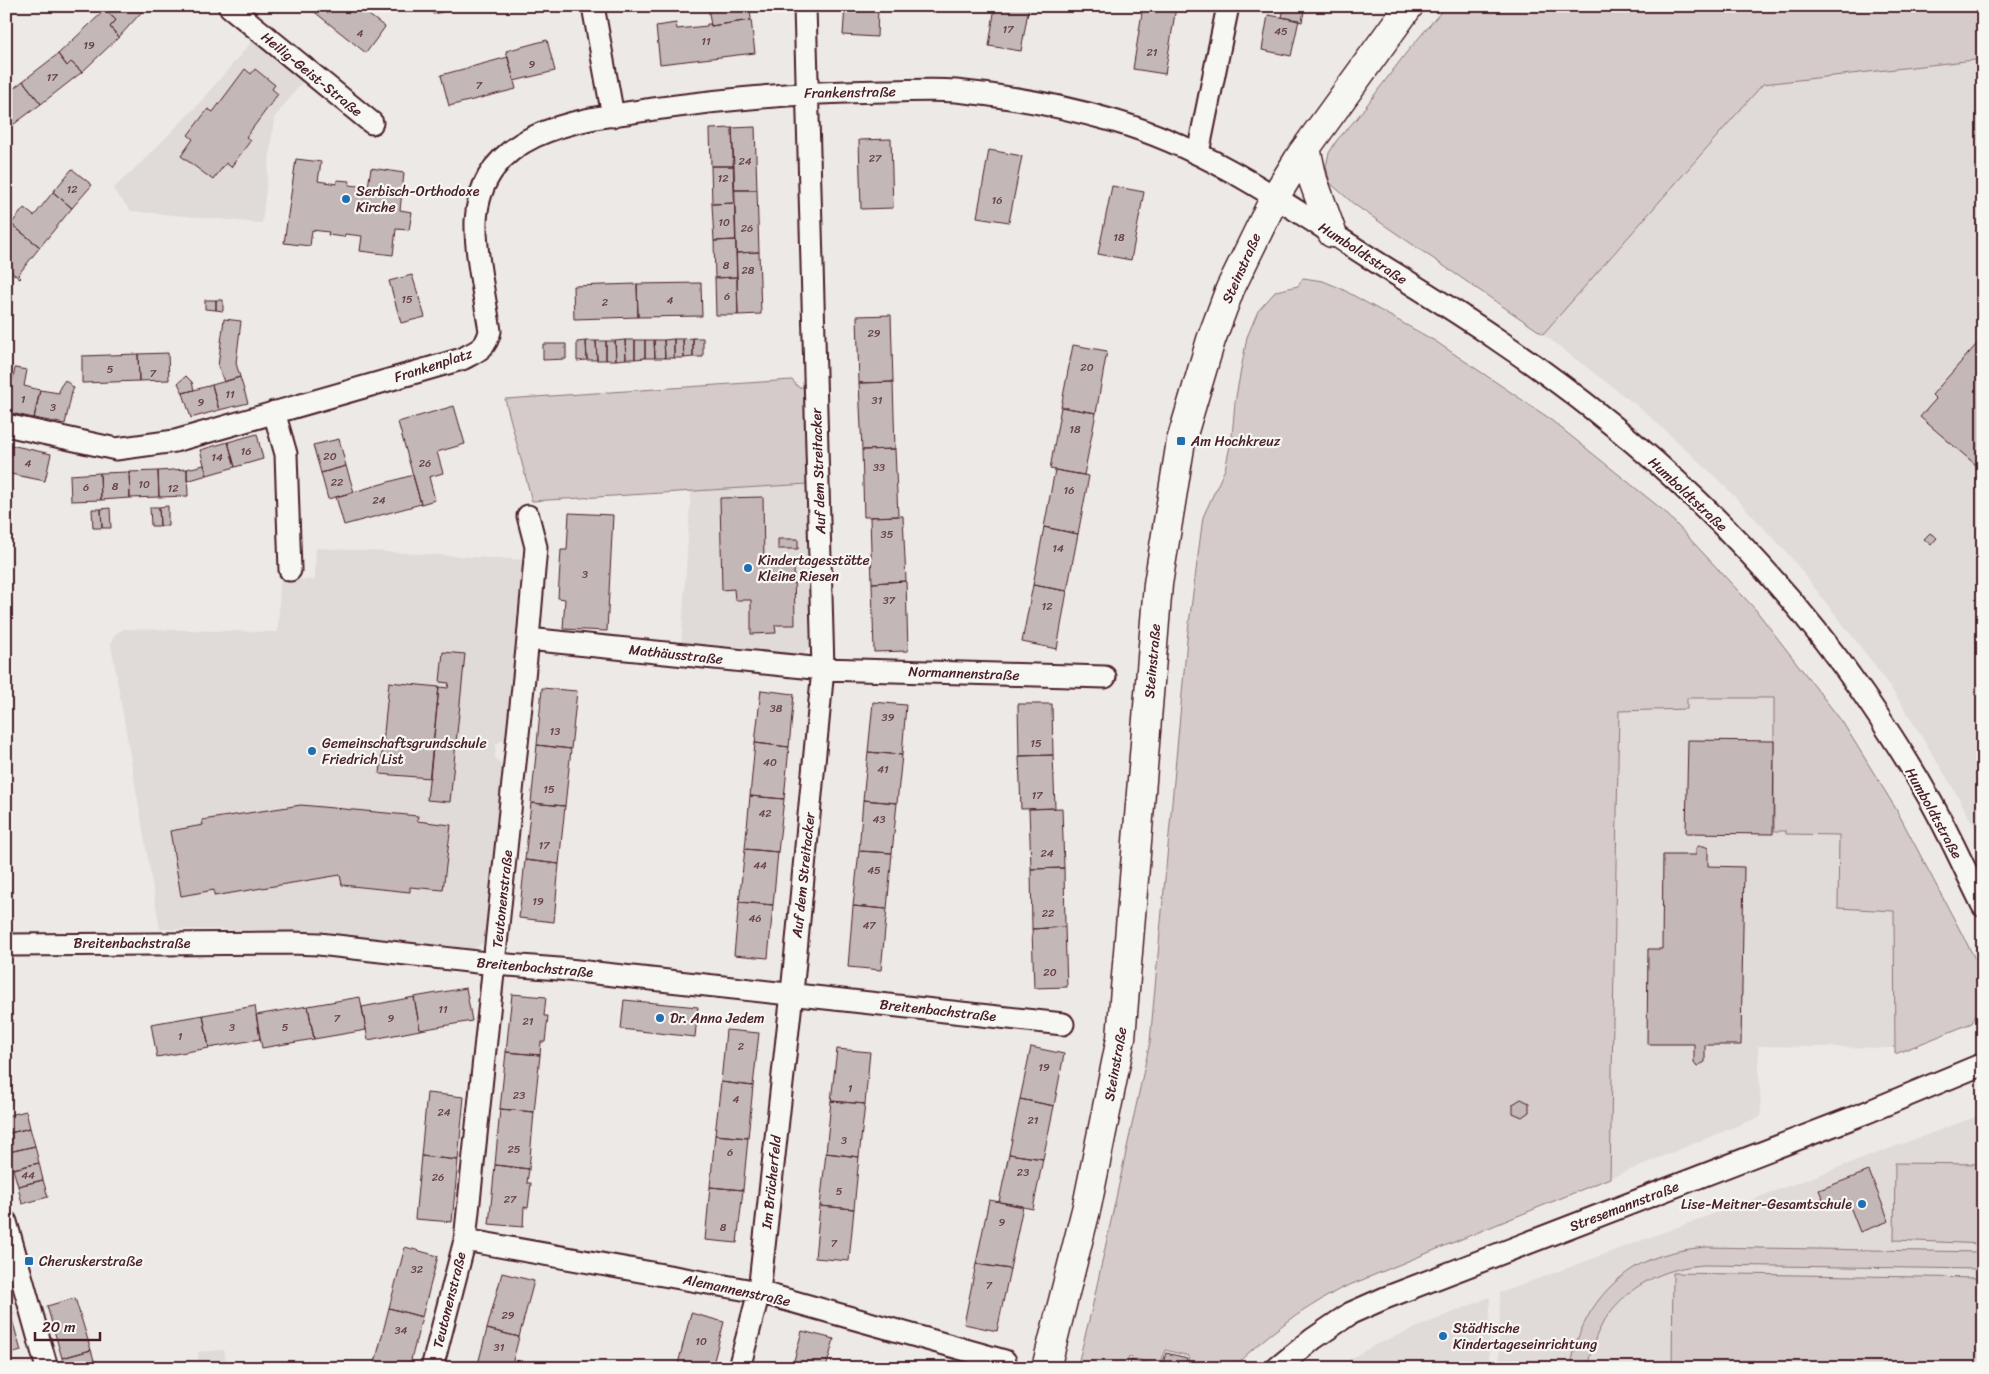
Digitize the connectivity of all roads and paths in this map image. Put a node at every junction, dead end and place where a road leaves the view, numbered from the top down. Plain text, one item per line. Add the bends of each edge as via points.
1 (229, 6) edge
2 (593, 6) edge
3 (805, 6) edge
4 (1228, 6) edge
5 (1409, 6) edge
6 (807, 92) junction
7 (613, 116) junction
8 (372, 123) dead end
9 (1306, 148) junction
10 (1198, 153) junction
11 (1274, 197) junction
12 (1332, 233) junction
13 (477, 238) joint
14 (274, 412) junction
15 (6, 425) edge
16 (528, 516) dead end
17 (290, 570) dead end
18 (528, 639) junction
19 (823, 669) junction
20 (1105, 677) dead end
21 (1983, 906) edge
22 (6, 945) edge
23 (495, 964) junction
24 (792, 994) junction
25 (1063, 1024) dead end
26 (1983, 1064) edge
27 (6, 1222) edge
28 (464, 1240) junction
29 (759, 1292) junction
30 (1005, 1361) dead end
31 (47, 1368) edge
32 (432, 1368) edge
33 (739, 1368) edge
34 (1046, 1368) edge
35 (1277, 1368) edge

1 - 8 street, Heilig-Geist-Straße
2 - 7 street
3 - 6 street, Auf dem Streitacker
4 - 10 street
5 - 9 main road, Steinstraße
6 - 7 street, Frankenstraße
6 - 10 street, Frankenstraße via 946,91 1027,100 1116,121
6 - 19 street, Auf dem Streitacker
7 - 13 street, Frankenstraße via 538,134 510,152 496,165 479,199
9 - 11 main road, Steinstraße
9 - 12 main road via 1313,180
10 - 11 street, Frankenstraße
11 - 12 street, Humboldtstraße
11 - 34 main road, Steinstraße via 1230,289 1181,441 1158,584 1121,1038 1087,1206
12 - 21 street, Humboldtstraße via 1545,373 1632,442 1717,520 1794,602 1865,696 1929,798
13 - 14 street, Frankenplatz via 490,330 488,341 480,349 462,359
14 - 15 street, Frankenplatz via 175,442 116,449
14 - 17 street via 286,454
16 - 18 street, Teutonenstraße via 536,547
18 - 19 street, Mathäusstraße
18 - 23 street, Teutonenstraße
19 - 20 street, Normannenstraße
19 - 24 street, Auf dem Streitacker
22 - 23 street, Breitenbachstraße via 319,944
23 - 24 street, Breitenbachstraße
23 - 28 street, Teutonenstraße
24 - 25 street, Breitenbachstraße
24 - 29 street, Im Brücherfeld
26 - 35 street, Stresemannstraße via 1870,1111 1385,1298 1351,1313
27 - 31 street
28 - 29 street, Alemannenstraße
28 - 32 street, Teutonenstraße
29 - 30 street, Alemannenstraße
29 - 33 street, Im Brücherfeld

